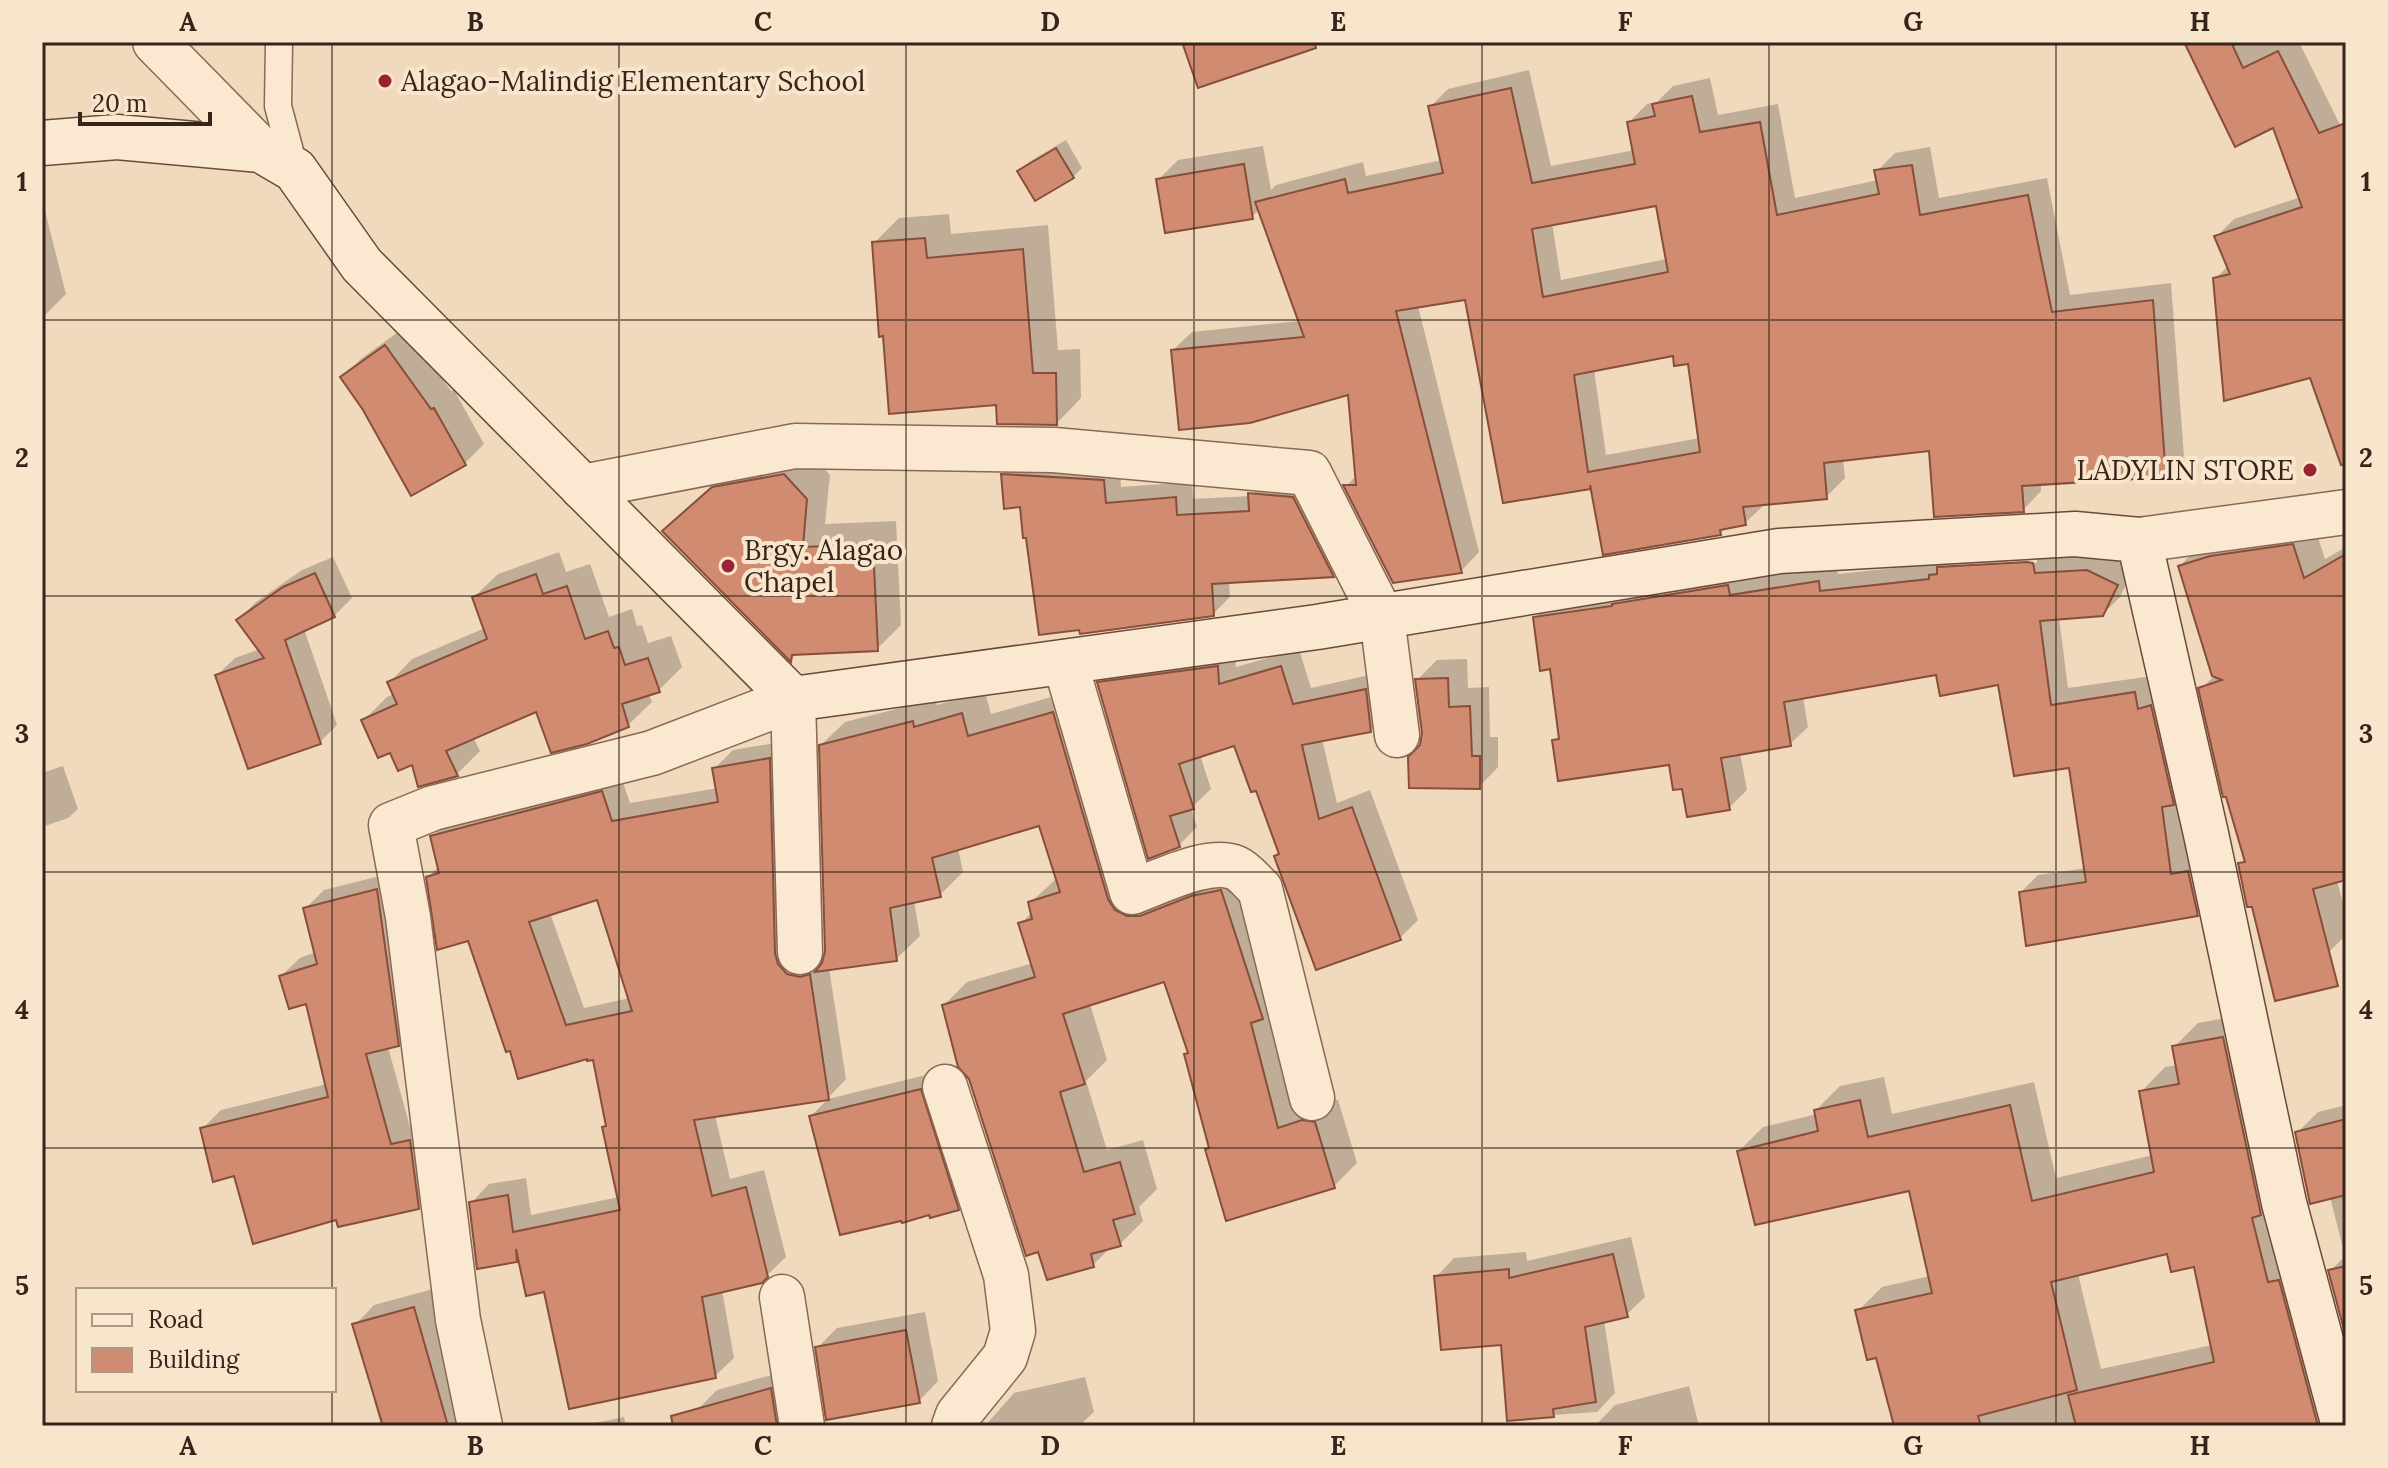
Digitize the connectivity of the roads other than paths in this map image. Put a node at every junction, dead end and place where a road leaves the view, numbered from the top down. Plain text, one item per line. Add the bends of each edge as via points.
1 (155, 42) edge
2 (279, 42) edge
3 (42, 143) edge
4 (278, 160) junction
5 (582, 487) junction
6 (2346, 512) edge
7 (2139, 540) junction
8 (1382, 617) junction
9 (1065, 662) junction
10 (793, 699) junction
11 (1397, 735) dead end
12 (800, 952) dead end
13 (945, 1087) dead end
14 (1312, 1098) dead end
15 (782, 1297) dead end
16 (480, 1426) edge
17 (802, 1426) edge
18 (954, 1426) edge
19 (2344, 1426) edge

1 - 4 street
2 - 4 lane
3 - 4 street via 117,137
4 - 5 street via 362,265
5 - 8 street via 795,446 1054,450 1309,473
5 - 10 street
6 - 7 street
7 - 8 street via 2075,534 1779,551
7 - 19 street via 2284,1203
8 - 9 street
8 - 11 street
9 - 10 street
9 - 14 street via 1132,892 1205,866 1227,865 1260,889
10 - 12 street
10 - 16 street via 652,753 433,808 391,825 408,917 458,1320
13 - 18 street via 1006,1275 1013,1331 1005,1357
15 - 17 street

